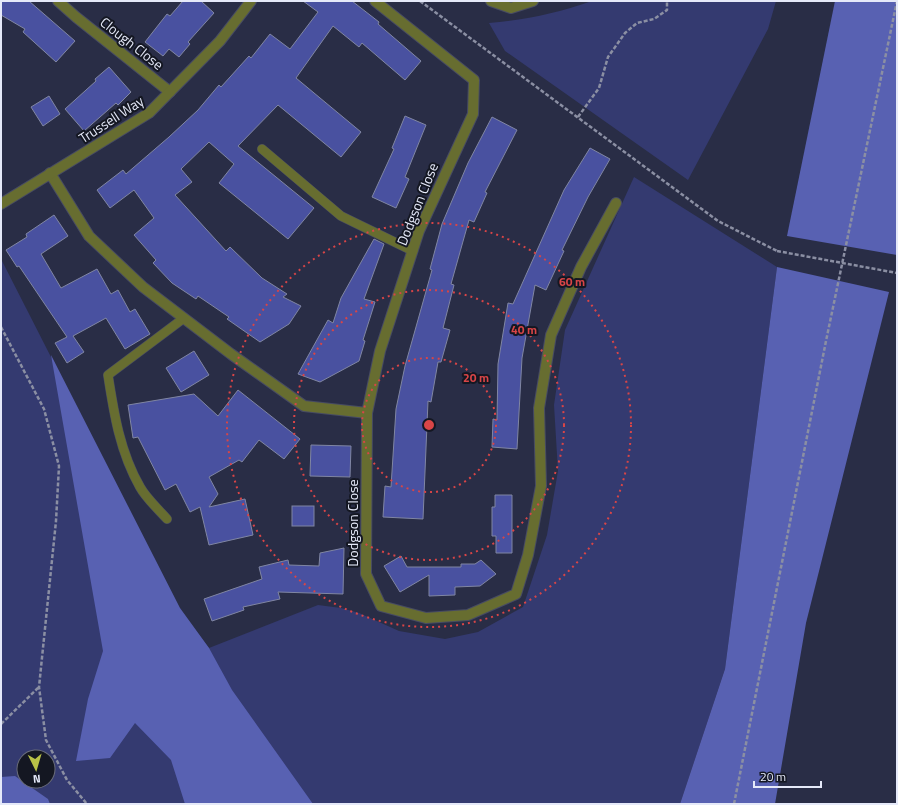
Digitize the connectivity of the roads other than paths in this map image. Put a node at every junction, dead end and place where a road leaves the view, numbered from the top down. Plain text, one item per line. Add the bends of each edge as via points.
1 (58, 1) edge
2 (252, 1) edge
3 (375, 1) edge
4 (491, 1) edge
5 (533, 1) edge
6 (170, 92) junction
7 (262, 149) dead end
8 (50, 173) junction
9 (616, 203) dead end
10 (1, 204) edge
11 (413, 251) junction
12 (184, 318) junction
13 (367, 413) junction
14 (167, 519) dead end

1 - 6 street, Clough Close
2 - 6 street, Trussell Way via 220,41
3 - 11 street, Dodgson Close via 474,80 473,114 419,231
4 - 5 street via 511,8
6 - 8 street, Trussell Way via 149,113
7 - 11 lane via 341,216
8 - 10 street, Trussell Way
8 - 12 street via 89,236 143,287
9 - 13 street, Dodgson Close via 581,267 551,335 539,408 541,486 528,555 516,594 468,615 426,618 381,606 366,574
11 - 13 street, Dodgson Close via 380,351
12 - 13 street via 304,406
12 - 14 lane via 108,375 124,455 140,488

